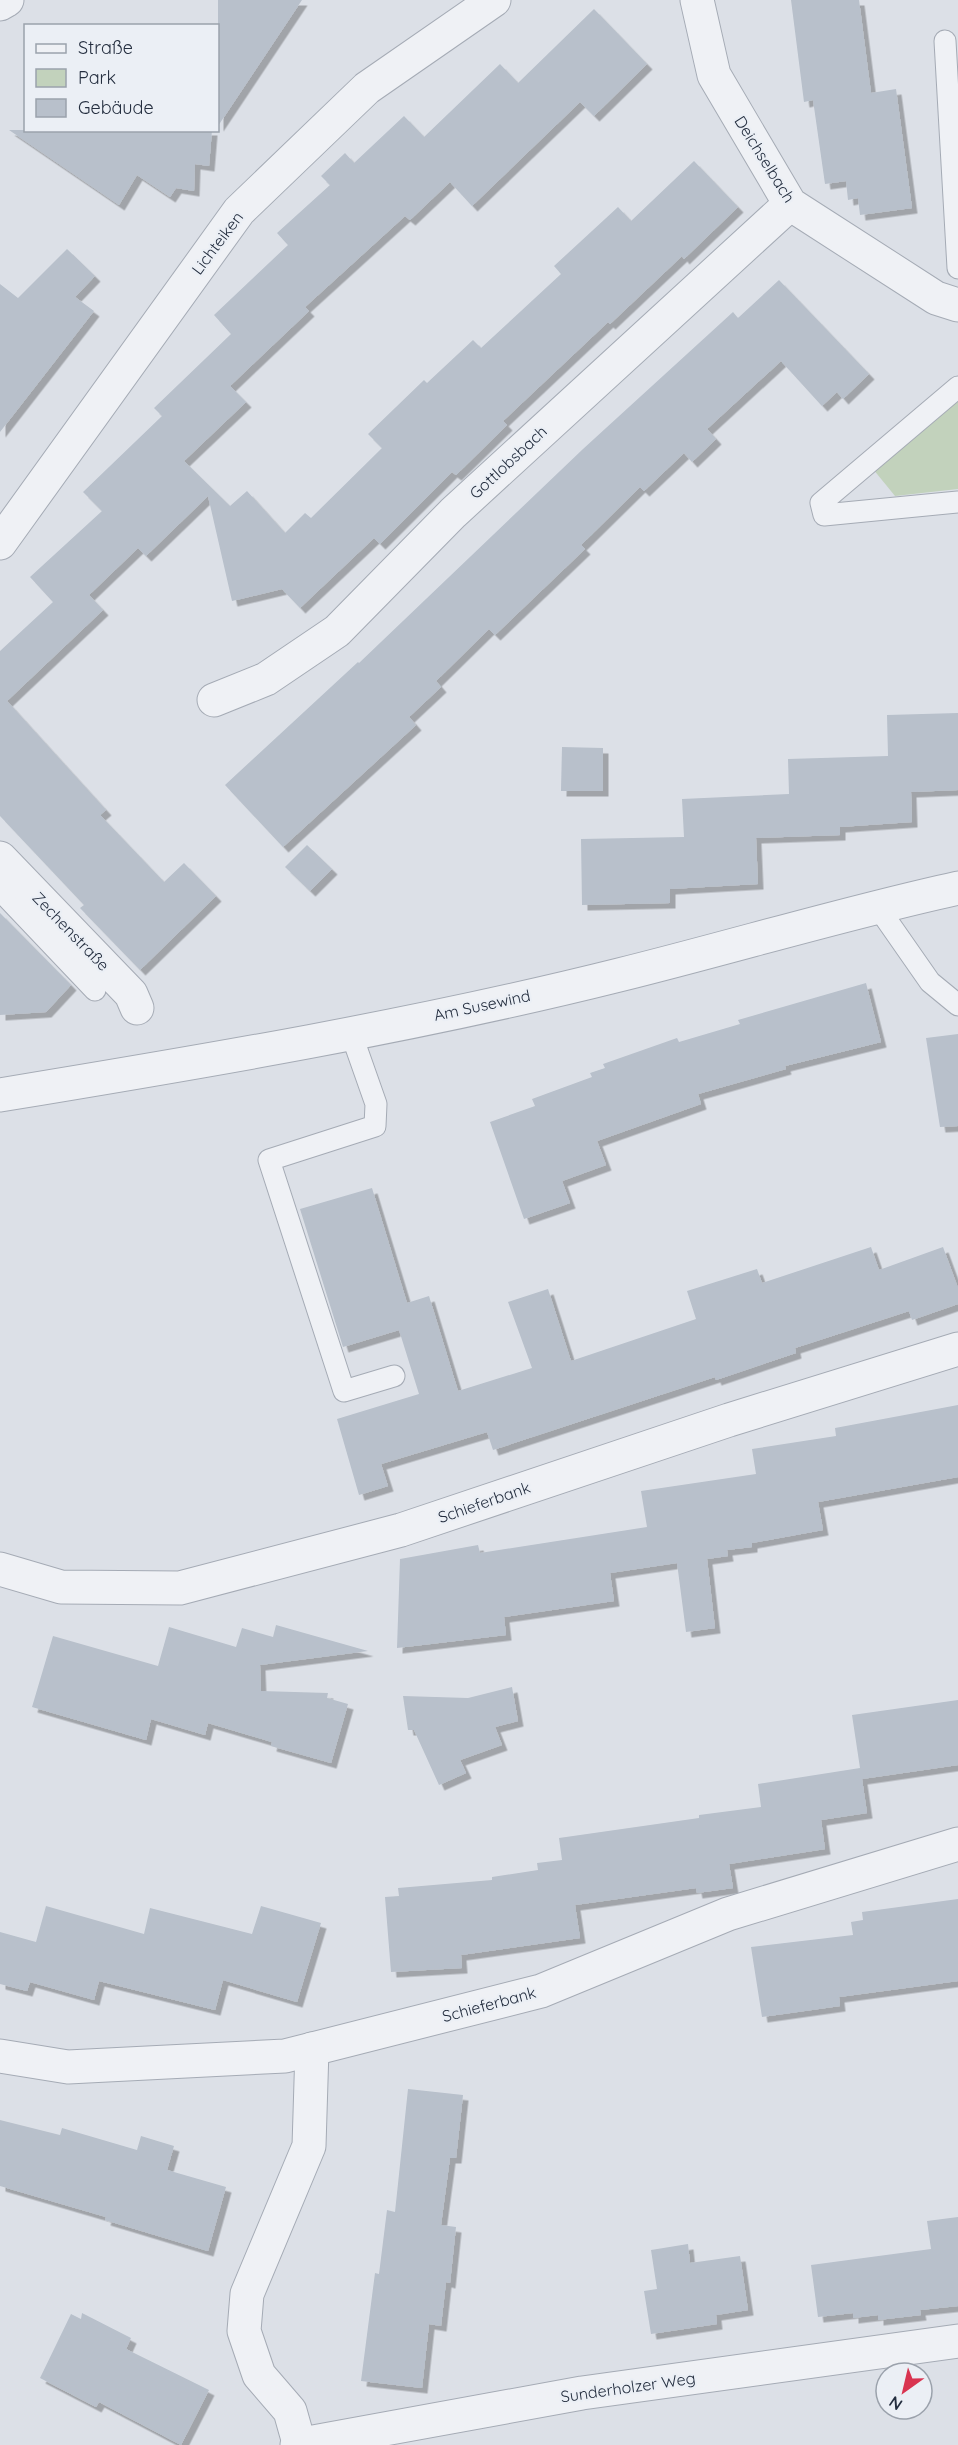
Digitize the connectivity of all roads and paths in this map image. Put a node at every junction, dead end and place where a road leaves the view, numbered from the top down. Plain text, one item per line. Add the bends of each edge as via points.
1 (7, 0) edge
2 (494, 0) edge
3 (697, 0) edge
4 (0, 4) edge
5 (945, 41) dead end
6 (790, 204) junction
7 (958, 268) edge
8 (958, 305) edge
9 (958, 387) edge
10 (958, 502) edge
11 (0, 543) edge
12 (214, 700) dead end
13 (0, 858) edge
14 (958, 888) edge
15 (0, 890) edge
16 (877, 906) junction
17 (95, 990) dead end
18 (958, 1005) edge
19 (137, 1008) dead end
20 (351, 1033) junction
21 (0, 1095) edge
22 (958, 1349) edge
23 (394, 1376) dead end
24 (0, 1569) edge
25 (958, 1844) edge
26 (312, 2049) junction
27 (0, 2056) edge
28 (958, 2341) edge
29 (298, 2444) edge

1 - 4 street
2 - 11 street, Lichteiken via 367,88 239,211
3 - 6 street, Deichselbach via 714,75
5 - 7 lane
6 - 8 street, Deichselbach via 936,298
6 - 12 street, Gottlobsbach via 453,513 336,631 266,679
9 - 10 lane via 821,503 824,515
13 - 19 street, Zechenstraße via 131,994
14 - 16 street, Am Susewind
15 - 17 lane
16 - 18 lane via 930,982
16 - 20 street, Am Susewind via 618,975
20 - 21 street, Am Susewind
20 - 23 lane via 376,1104 375,1126 269,1160 344,1391
22 - 24 street, Schieferbank via 729,1420 401,1530 180,1588 61,1587
25 - 26 street, Schieferbank via 728,1914 541,1991
26 - 27 street, Schieferbank via 285,2056 68,2067
26 - 29 street, Sunderholzer Weg via 309,2146 247,2294 244,2331 260,2375 290,2411
28 - 29 street, Sunderholzer Weg via 582,2393

